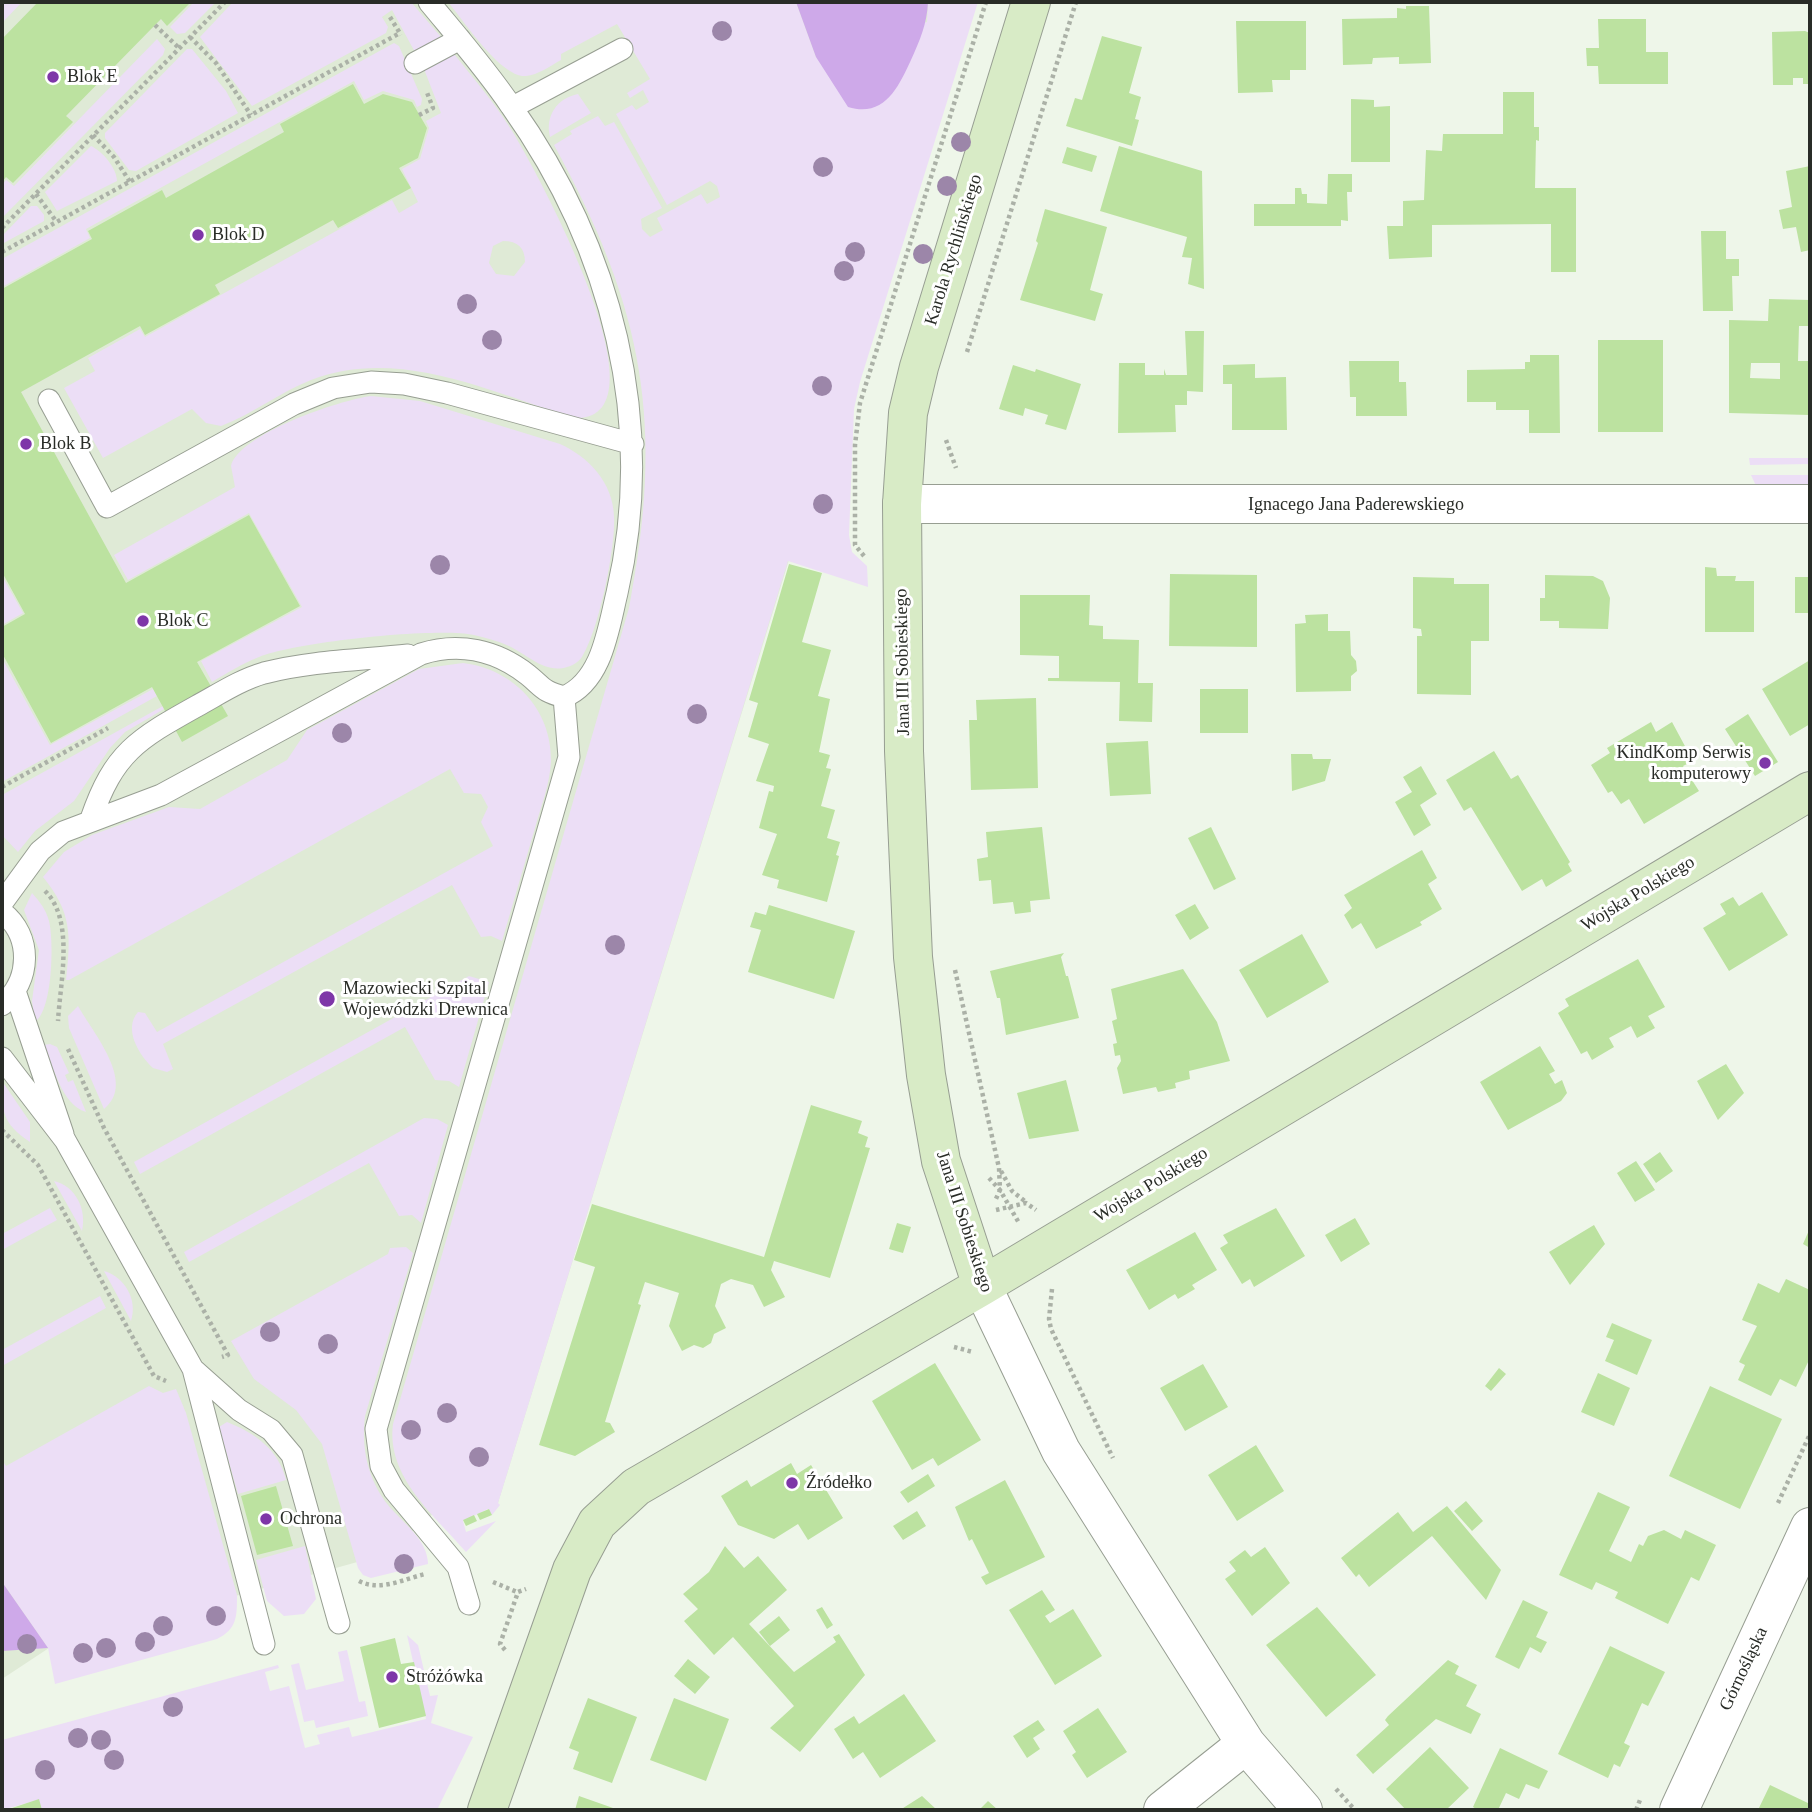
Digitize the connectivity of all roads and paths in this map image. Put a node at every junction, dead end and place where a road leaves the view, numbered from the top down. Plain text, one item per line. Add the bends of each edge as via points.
1 (225, 2) edge
2 (429, 2) edge
3 (1031, 2) edge
4 (1076, 2) edge
5 (155, 25) dead end
6 (400, 33) dead end
7 (190, 37) junction
8 (460, 39) junction
9 (179, 48) junction
10 (622, 49) dead end
11 (415, 63) dead end
12 (513, 107) junction
13 (251, 115) junction
14 (93, 135) junction
15 (130, 182) junction
16 (36, 194) junction
17 (56, 221) junction
18 (2, 228) edge
19 (2, 252) edge
20 (962, 366) dead end
21 (49, 400) dead end
22 (942, 430) dead end
23 (633, 444) junction
24 (902, 504) junction
25 (1810, 504) edge
26 (955, 505) junction
27 (421, 654) junction
28 (564, 697) junction
29 (110, 727) dead end
30 (2, 787) edge
31 (1810, 791) edge
32 (91, 819) junction
33 (2, 903) edge
34 (2, 912) edge
35 (9, 998) edge
36 (63, 1037) dead end
37 (2, 1058) edge
38 (2, 1130) edge
39 (65, 1140) junction
40 (999, 1168) dead end
41 (1027, 1203) junction
42 (989, 1212) dead end
43 (1042, 1220) dead end
44 (1052, 1282) dead end
45 (982, 1286) junction
46 (228, 1355) junction
47 (235, 1367) dead end
48 (193, 1369) junction
49 (1119, 1469) dead end
50 (1810, 1527) edge
51 (458, 1567) junction
52 (353, 1575) dead end
53 (518, 1592) dead end
54 (469, 1604) dead end
55 (339, 1623) dead end
56 (264, 1644) dead end
57 (1246, 1744) junction
58 (1328, 1780) dead end
59 (487, 1810) edge
60 (1163, 1810) edge
61 (1303, 1810) edge
62 (1355, 1810) edge
63 (1679, 1810) edge

1 - 7 path
2 - 8 lane
3 - 24 street, Karola Rychlińskiego via 919,367 908,413
4 - 20 path
5 - 9 path
6 - 13 path
7 - 9 path
7 - 13 path via 216,63
8 - 11 lane
8 - 12 lane
9 - 14 path
10 - 12 lane
12 - 23 lane via 566,198 601,276 625,371
13 - 15 path
14 - 15 path
14 - 16 path
15 - 17 path
16 - 17 path
16 - 18 path
17 - 19 path
21 - 23 lane via 107,507 294,404 332,388 371,382 404,383 447,393
22 - 26 path via 956,469
23 - 28 lane via 628,535 612,614 592,676
24 - 26 street, Ignacego Jana Paderewskiego
24 - 45 street, Jana III Sobieskiego via 904,751 921,1037 942,1161
25 - 26 street, Ignacego Jana Paderewskiego
27 - 28 lane via 460,648 484,652 522,671 543,691
27 - 32 lane via 161,795
27 - 32 lane via 284,669 230,687 144,736 129,750 102,788
28 - 51 lane via 569,757 376,1429 381,1466 394,1490
29 - 30 path
31 - 45 street, Wojska Polskiego
32 - 33 lane via 50,840
34 - 35 lane via 18,931 24,951 24,971
35 - 39 lane via 52,1094
36 - 46 path via 104,1128
37 - 39 lane
38 - 48 path via 38,1165 154,1376 164,1381
39 - 48 lane
40 - 41 path via 1012,1191
41 - 42 path
41 - 43 path
44 - 49 path via 1051,1329
45 - 57 street, Jana III Sobieskiego via 1061,1451
45 - 59 street, Wojska Polskiego via 636,1487 597,1523 572,1570
46 - 47 path
46 - 48 path
48 - 55 lane via 239,1410 271,1430 292,1455
48 - 56 lane
50 - 63 street, Górnośląska
51 - 52 path via 384,1586 361,1583
51 - 53 path
51 - 54 lane
57 - 60 street
57 - 61 street, Jana III Sobieskiego
58 - 62 path

